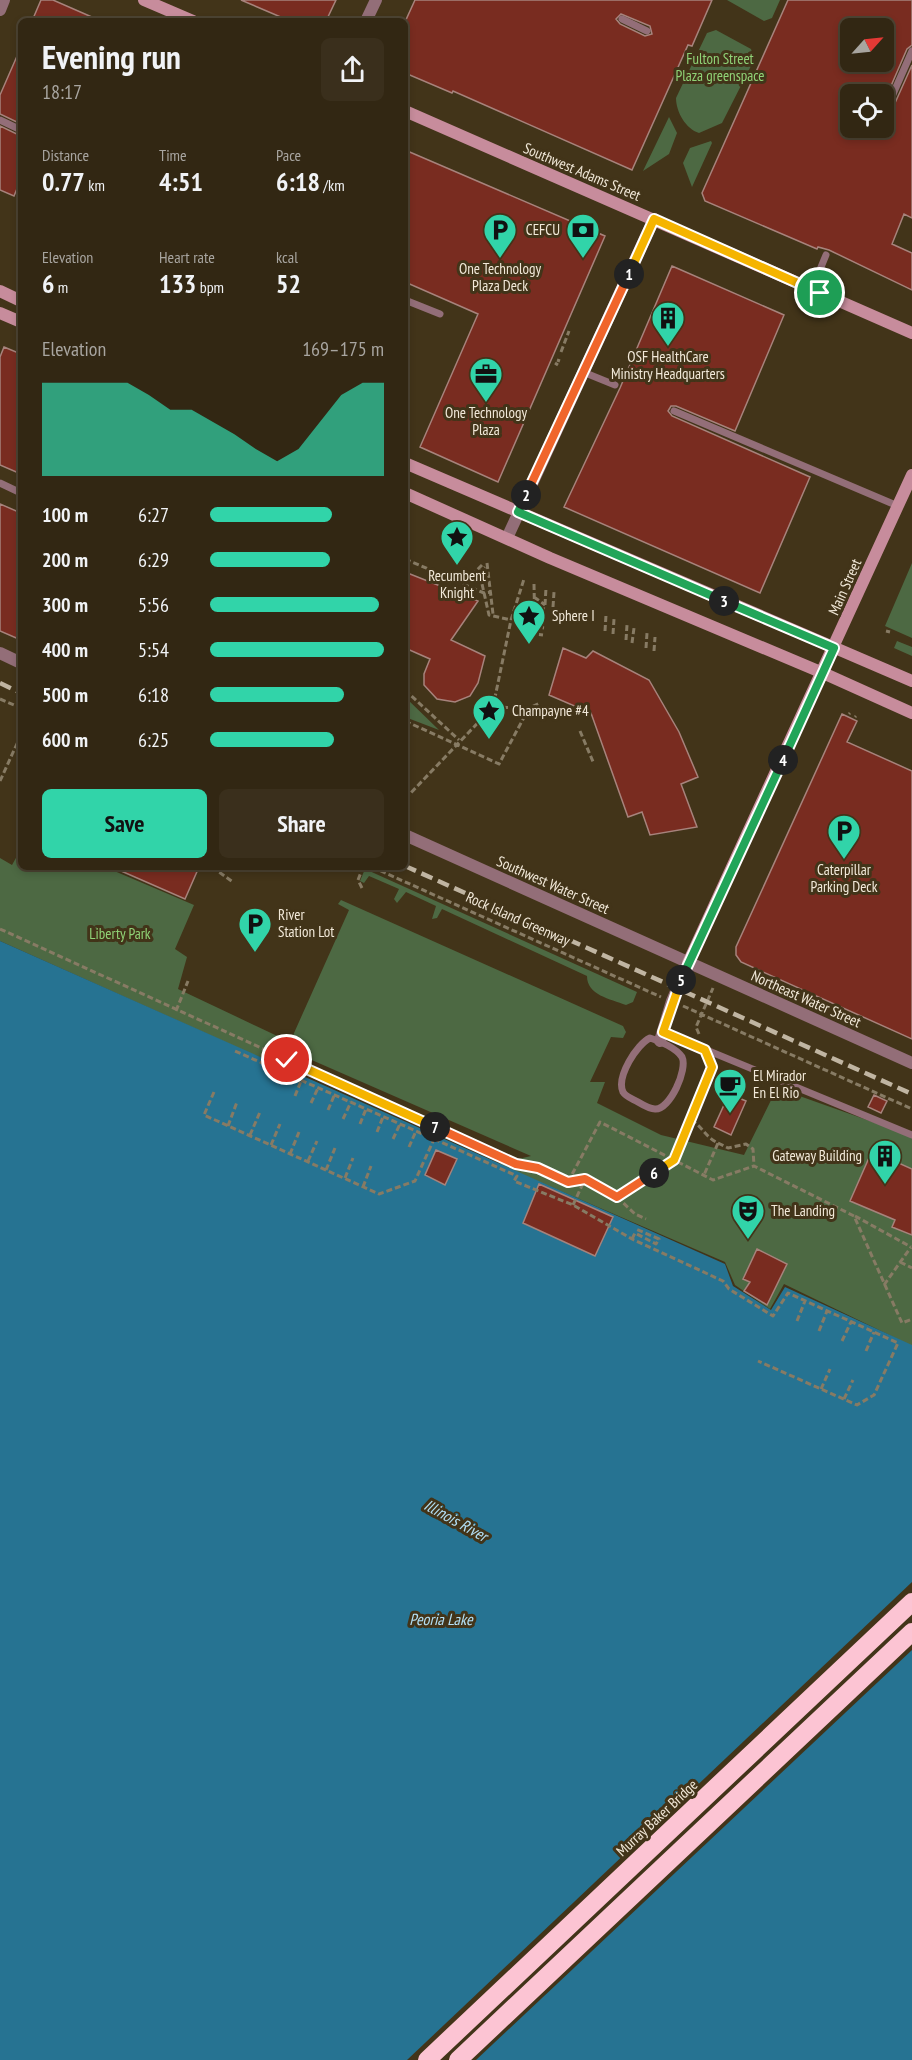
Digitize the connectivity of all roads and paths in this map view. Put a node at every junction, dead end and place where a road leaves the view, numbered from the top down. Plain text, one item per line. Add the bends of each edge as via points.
1 (4, 0) edge
2 (144, 0) edge
3 (376, 0) edge
4 (0, 10) edge
5 (187, 18) edge
6 (367, 18) edge
7 (622, 19) dead end
8 (647, 31) dead end
9 (912, 51) edge
10 (894, 92) edge
11 (408, 112) edge
12 (0, 120) edge
13 (18, 129) edge
14 (654, 219) junction
15 (826, 255) dead end
16 (812, 289) junction
17 (0, 291) edge
18 (18, 299) edge
19 (408, 301) edge
20 (0, 313) edge
21 (440, 314) dead end
22 (18, 321) edge
23 (570, 331) dead end
24 (912, 333) edge
25 (561, 352) dead end
26 (583, 372) junction
27 (615, 385) dead end
28 (674, 411) dead end
29 (408, 464) edge
30 (912, 475) edge
31 (0, 483) edge
32 (18, 492) edge
33 (408, 494) edge
34 (898, 506) junction
35 (518, 512) junction
36 (507, 538) junction
37 (408, 560) edge
38 (489, 575) junction
39 (479, 576) junction
40 (524, 579) dead end
41 (490, 583) junction
42 (482, 584) junction
43 (534, 584) dead end
44 (546, 588) dead end
45 (491, 592) junction
46 (554, 592) dead end
47 (484, 593) junction
48 (534, 597) junction
49 (486, 600) junction
50 (492, 600) junction
51 (553, 607) dead end
52 (493, 608) junction
53 (488, 609) junction
54 (534, 609) junction
55 (544, 609) dead end
56 (513, 612) junction
57 (494, 614) junction
58 (606, 615) dead end
59 (534, 617) junction
60 (544, 619) dead end
61 (614, 619) dead end
62 (511, 620) junction
63 (627, 625) dead end
64 (534, 626) junction
65 (544, 628) dead end
66 (634, 628) dead end
67 (605, 631) dead end
68 (647, 633) dead end
69 (543, 634) dead end
70 (613, 634) dead end
71 (655, 637) dead end
72 (626, 640) dead end
73 (632, 642) dead end
74 (646, 648) dead end
75 (834, 648) junction
76 (654, 651) dead end
77 (0, 653) edge
78 (18, 662) edge
79 (823, 673) junction
80 (912, 681) edge
81 (408, 693) edge
82 (0, 699) edge
83 (540, 703) dead end
84 (18, 707) edge
85 (493, 707) junction
86 (529, 708) junction
87 (912, 713) edge
88 (408, 722) edge
89 (580, 731) dead end
90 (459, 740) junction
91 (18, 742) edge
92 (456, 744) junction
93 (594, 764) dead end
94 (0, 781) edge
95 (408, 797) edge
96 (408, 836) edge
97 (216, 870) edge
98 (362, 870) edge
99 (379, 870) edge
100 (233, 882) dead end
101 (362, 888) dead end
102 (0, 929) edge
103 (688, 963) junction
104 (188, 981) dead end
105 (714, 986) dead end
106 (653, 993) dead end
107 (176, 1011) junction
108 (694, 1011) dead end
109 (702, 1016) junction
110 (661, 1036) junction
111 (705, 1050) junction
112 (235, 1051) dead end
113 (912, 1063) edge
114 (302, 1080) junction
115 (318, 1088) junction
116 (214, 1092) dead end
117 (335, 1095) junction
118 (295, 1096) dead end
119 (237, 1102) dead end
120 (351, 1102) junction
121 (311, 1103) dead end
122 (912, 1108) edge
123 (367, 1109) junction
124 (328, 1110) dead end
125 (260, 1112) dead end
126 (383, 1116) junction
127 (344, 1119) dead end
128 (691, 1119) junction
129 (280, 1124) dead end
130 (360, 1124) dead end
131 (400, 1124) junction
132 (228, 1126) junction
133 (416, 1131) junction
134 (299, 1132) dead end
135 (376, 1132) dead end
136 (250, 1135) junction
137 (912, 1135) edge
138 (393, 1139) dead end
139 (434, 1139) junction
140 (317, 1141) dead end
141 (718, 1143) junction
142 (271, 1145) junction
143 (335, 1148) dead end
144 (409, 1148) dead end
145 (290, 1154) junction
146 (353, 1158) dead end
147 (674, 1160) junction
148 (308, 1162) junction
149 (371, 1166) dead end
150 (754, 1166) junction
151 (326, 1170) junction
152 (704, 1175) junction
153 (345, 1179) junction
154 (585, 1179) junction
155 (568, 1182) junction
156 (363, 1187) junction
157 (617, 1197) junction
158 (573, 1205) junction
159 (854, 1215) junction
160 (646, 1220) dead end
161 (636, 1229) dead end
162 (632, 1239) junction
163 (912, 1246) edge
164 (900, 1262) junction
165 (912, 1268) edge
166 (884, 1285) junction
167 (805, 1301) junction
168 (827, 1311) junction
169 (912, 1319) edge
170 (797, 1320) dead end
171 (851, 1322) junction
172 (819, 1330) dead end
173 (874, 1332) junction
174 (842, 1341) dead end
175 (866, 1351) dead end
176 (759, 1361) dead end
177 (830, 1369) dead end
178 (853, 1380) dead end
179 (821, 1389) junction
180 (844, 1399) junction
181 (912, 1602) edge
182 (912, 1632) edge
183 (426, 2060) edge
184 (458, 2060) edge

1 - 4 street
2 - 5 street
3 - 6 street
7 - 8 lane
9 - 10 lane
11 - 14 street, Southwest Adams Street
12 - 13 lane
14 - 16 street, Southwest Adams Street
14 - 26 street
15 - 16 lane
16 - 24 street, Southwest Adams Street
17 - 18 street
19 - 21 lane
20 - 22 street
23 - 25 path
26 - 27 lane
26 - 35 street
28 - 34 lane
29 - 35 street
30 - 34 street, Main Street
31 - 32 lane
33 - 36 street
34 - 75 street, Main Street
35 - 36 street
35 - 75 street
36 - 79 street
37 - 47 path
38 - 39 path
38 - 39 path via 485,565 474,573
38 - 41 path
39 - 42 path
40 - 56 path
41 - 42 path
41 - 45 path
42 - 47 path
43 - 48 path
44 - 48 path via 545,604
45 - 47 path
45 - 50 path
46 - 51 path
47 - 49 path
48 - 54 path
49 - 50 path
49 - 53 path
50 - 52 path
52 - 53 path
52 - 57 path
53 - 57 path via 489,615
54 - 55 path
54 - 59 path
56 - 59 path
56 - 62 path
57 - 62 path
58 - 67 path
59 - 60 path
59 - 64 path
61 - 70 path
62 - 85 path
63 - 72 path
64 - 65 path
64 - 69 path via 534,634
66 - 73 path
68 - 74 path
71 - 76 path
75 - 79 street, Main Street
75 - 80 street
77 - 78 street
79 - 87 street
79 - 103 street, Main Street
81 - 90 path
82 - 84 path
83 - 86 path
85 - 86 path
85 - 90 path
86 - 92 path via 499,764
88 - 92 path
89 - 93 path
90 - 92 path
91 - 94 path
92 - 95 path
96 - 103 street, Southwest Water Street
97 - 100 path
98 - 101 path via 358,880
99 - 106 path, Rock Island Greenway
102 - 107 path
103 - 110 street, Main Street
103 - 113 street, Northeast Water Street
104 - 107 path
105 - 109 path
107 - 155 path via 516,1164 538,1168
108 - 109 path
109 - 111 path via 696,1027
109 - 122 path
110 - 110 lane via 641,1042 622,1082 622,1091 627,1096 653,1109 661,1108 669,1100 683,1071 681,1054
110 - 111 lane
111 - 128 path via 712,1067
111 - 137 lane
112 - 114 path
114 - 115 path
114 - 118 path
115 - 117 path
115 - 121 path
116 - 132 path via 204,1115
117 - 120 path
117 - 124 path
119 - 132 path
120 - 123 path
120 - 127 path
123 - 126 path
123 - 130 path
125 - 136 path
126 - 131 path
126 - 135 path
128 - 141 path via 700,1125 706,1137
128 - 147 path
129 - 142 path
131 - 133 path
131 - 138 path
132 - 136 path
133 - 139 path
133 - 144 path
134 - 145 path
136 - 142 path
139 - 156 path via 415,1181 379,1194
139 - 158 path via 517,1176 514,1181
140 - 148 path
141 - 150 path via 728,1148 746,1144 753,1149
141 - 152 path
142 - 145 path
143 - 151 path
145 - 148 path
146 - 153 path
147 - 152 path
147 - 155 path via 600,1122
147 - 157 path
148 - 151 path
149 - 156 path
150 - 152 path via 713,1180
150 - 159 path
151 - 153 path
153 - 156 path
154 - 155 path
154 - 157 path
154 - 158 path
157 - 160 path
158 - 162 path
159 - 163 path
159 - 166 path
161 - 162 path via 659,1239 656,1244 635,1233
162 - 167 path via 723,1281 729,1290 773,1316 788,1293
163 - 164 path
164 - 165 path
164 - 166 path
166 - 169 path via 902,1323
167 - 168 path
167 - 170 path
168 - 171 path
168 - 172 path
171 - 173 path
171 - 174 path
173 - 175 path
173 - 180 path via 898,1343 874,1395 857,1405
176 - 179 path
177 - 179 path
178 - 180 path
179 - 180 path
181 - 183 highway, Murray Baker Bridge
182 - 184 highway

